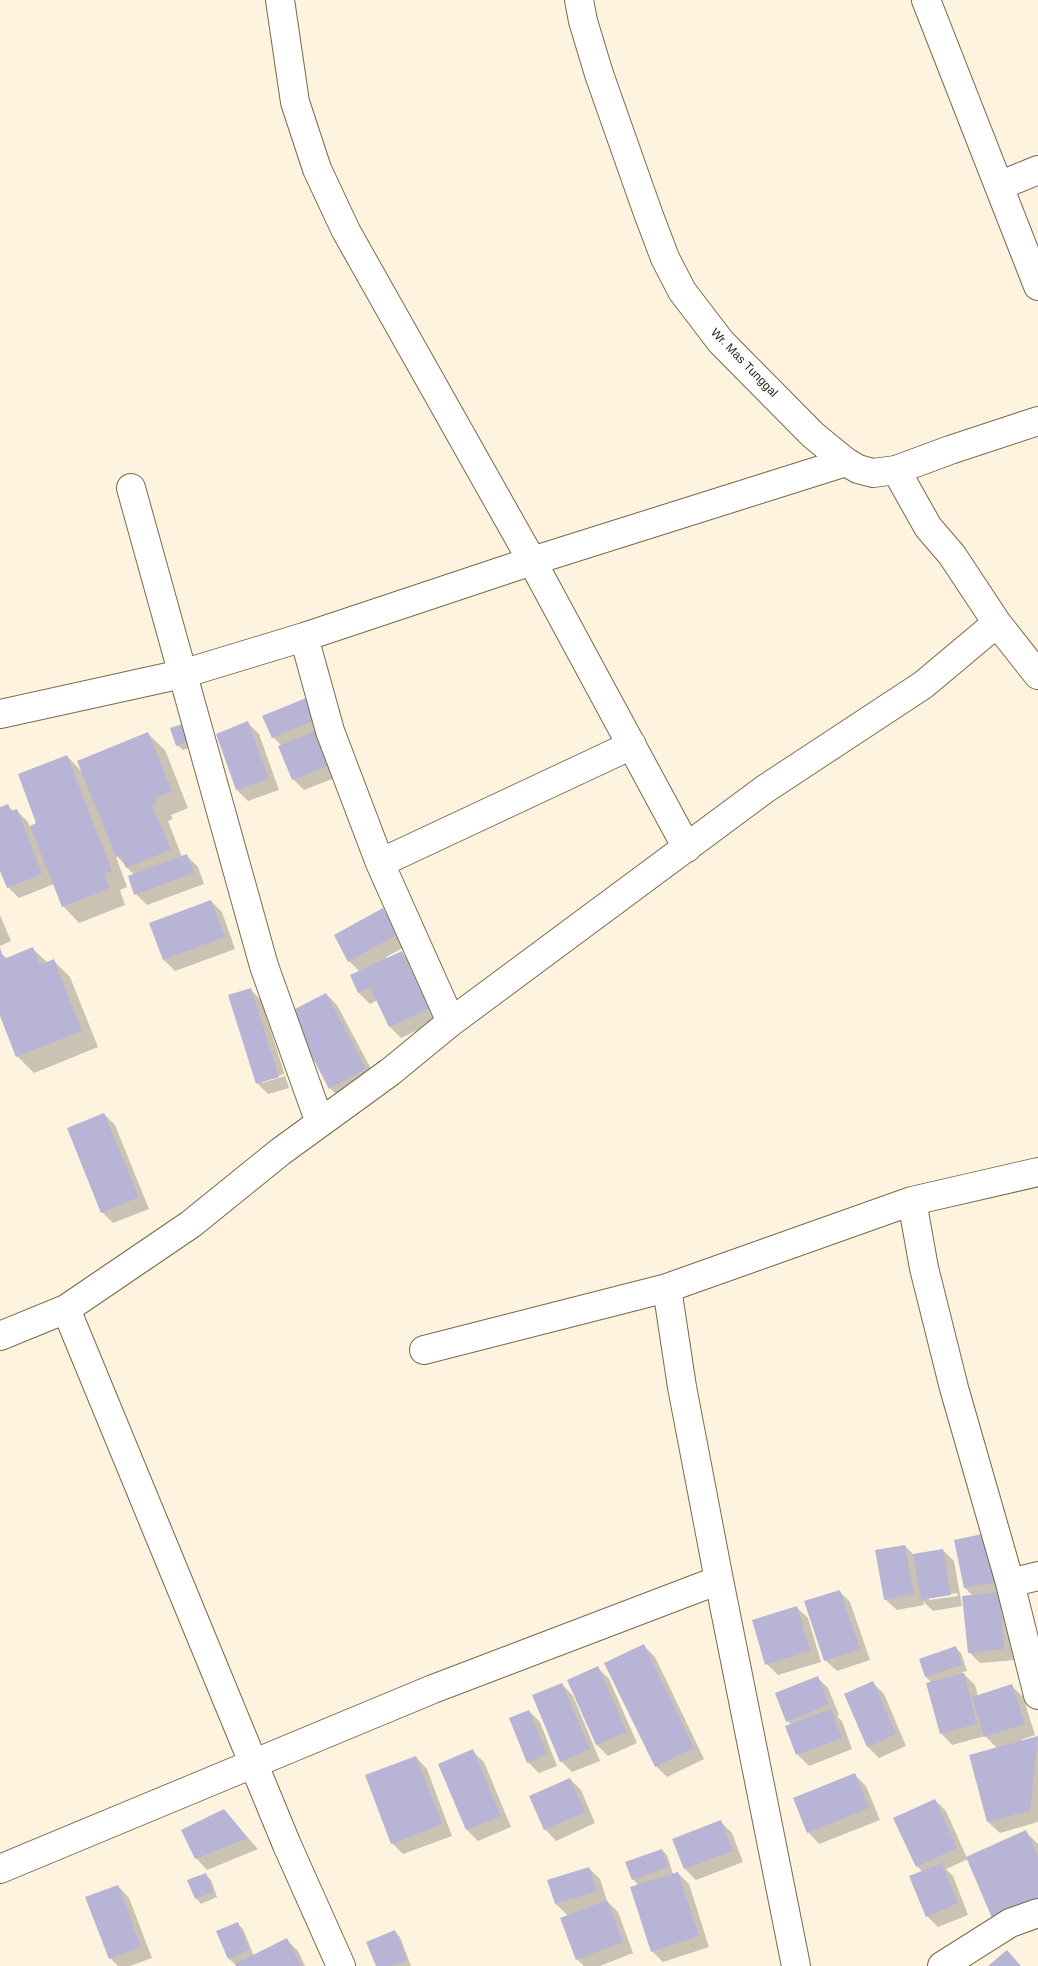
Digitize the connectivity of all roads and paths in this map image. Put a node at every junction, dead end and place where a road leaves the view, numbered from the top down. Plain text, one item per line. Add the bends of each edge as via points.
1 (280, 0) edge
2 (579, 0) edge
3 (926, 0) edge
4 (1038, 170) edge
5 (998, 186) junction
6 (1038, 286) edge
7 (1038, 421) edge
8 (846, 462) junction
9 (896, 470) junction
10 (132, 488) dead end
11 (532, 560) junction
12 (998, 623) junction
13 (304, 638) junction
14 (182, 674) junction
15 (1038, 675) edge
16 (0, 714) edge
17 (632, 745) junction
18 (687, 848) junction
19 (380, 863) junction
20 (451, 1022) junction
21 (320, 1123) junction
22 (1038, 1172) edge
23 (912, 1200) junction
24 (667, 1288) junction
25 (66, 1309) junction
26 (0, 1336) edge
27 (424, 1350) dead end
28 (1038, 1576) edge
29 (718, 1580) junction
30 (1010, 1583) junction
31 (1038, 1695) edge
32 (253, 1762) junction
33 (0, 1869) edge
34 (1038, 1913) edge
35 (341, 1966) edge
36 (796, 1966) edge
37 (942, 1966) edge

1 - 11 street via 295,102 317,169 346,231
2 - 8 street, Wr. Mas Tunggal via 599,74 648,213 682,291 726,348 813,435
3 - 5 street
4 - 5 street
5 - 6 street
7 - 9 street, Wr. Mas Tunggal
8 - 9 street, Wr. Mas Tunggal via 873,473
8 - 11 street
9 - 12 street via 928,527
10 - 14 street
11 - 13 street
11 - 17 street
12 - 15 street
12 - 18 street via 923,685 766,789
13 - 14 street
13 - 19 street via 330,731
14 - 16 street
14 - 21 street via 264,966
17 - 18 street
17 - 19 street
18 - 20 street
19 - 20 street
20 - 21 street
21 - 25 street via 191,1224
22 - 23 street
23 - 24 street
23 - 30 street via 924,1268 954,1388
24 - 27 street
24 - 29 street
25 - 26 street
25 - 32 street
28 - 30 street
29 - 32 street via 432,1689
29 - 36 street
30 - 31 street
32 - 33 street
32 - 35 street
34 - 37 street via 1010,1923

